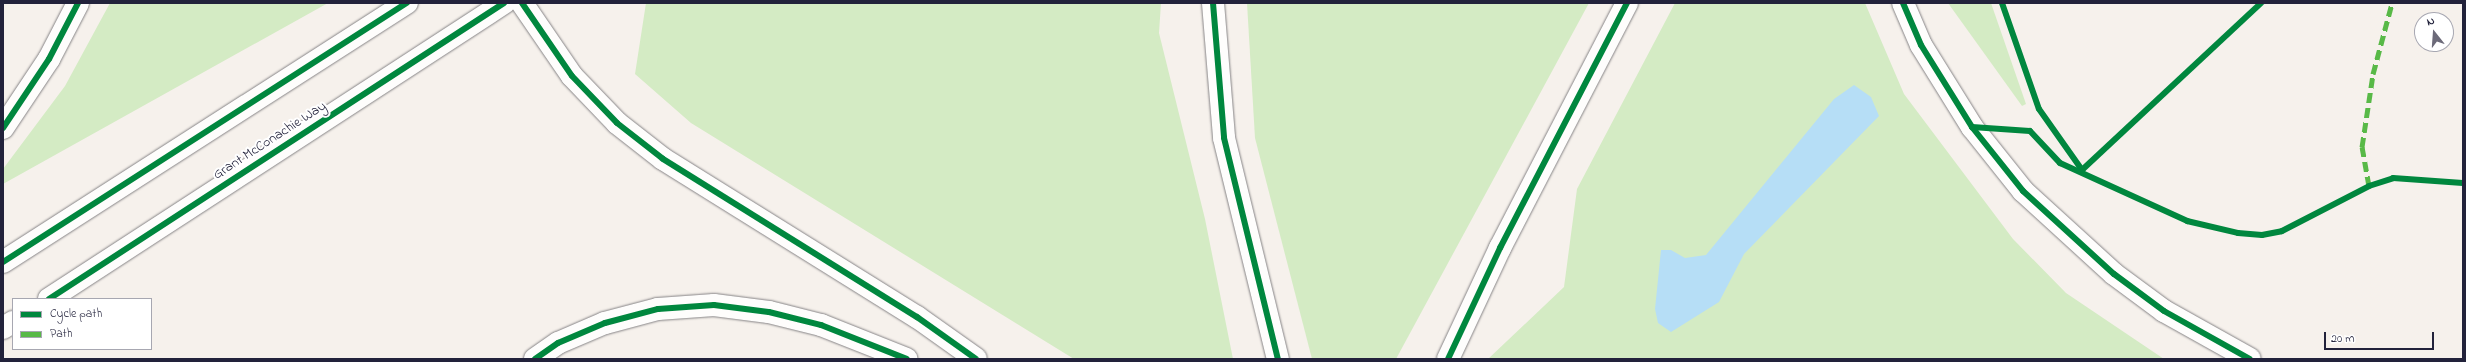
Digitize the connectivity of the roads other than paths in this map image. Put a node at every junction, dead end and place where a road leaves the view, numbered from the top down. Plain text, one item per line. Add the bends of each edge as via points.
1 (78, 3) edge
2 (406, 3) edge
3 (504, 3) edge
4 (522, 3) edge
5 (1213, 3) edge
6 (1627, 3) edge
7 (1903, 3) edge
8 (3, 128) edge
9 (3, 262) edge
10 (50, 298) edge
11 (12, 323) edge
12 (3, 328) edge
13 (535, 359) edge
14 (907, 359) edge
15 (976, 359) edge
16 (1278, 359) edge
17 (1448, 359) edge
18 (2250, 359) edge

1 - 8 main road via 49,59
2 - 9 main road
3 - 10 main road, Grant McConachie Way
4 - 15 main road via 572,76 617,123 663,159 917,317
5 - 16 main road via 1224,138
6 - 17 main road via 1500,248
7 - 18 main road via 1921,45 1972,127 2023,191 2114,274 2164,311
11 - 12 main road
13 - 14 main road via 558,343 605,323 658,309 714,305 769,312 821,326

